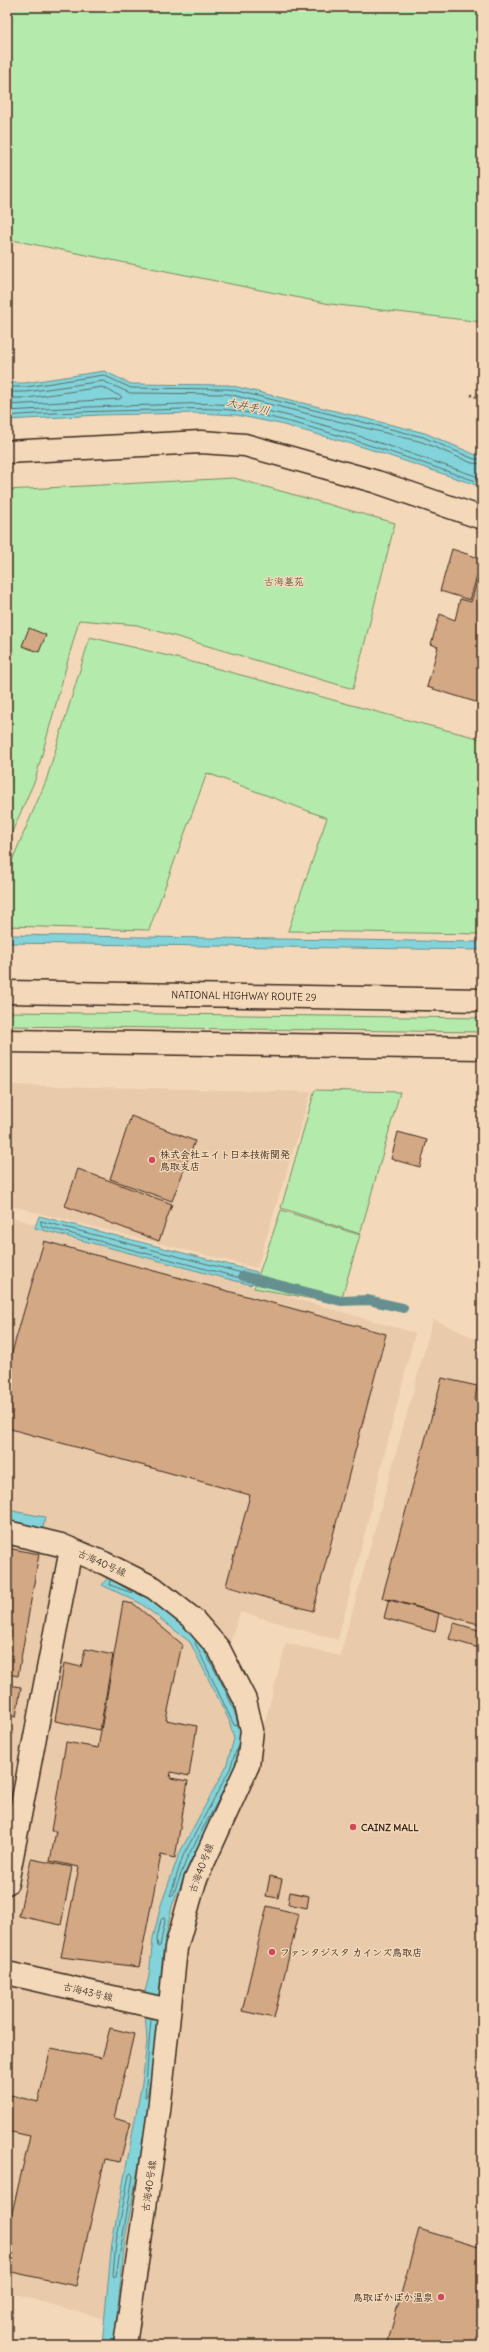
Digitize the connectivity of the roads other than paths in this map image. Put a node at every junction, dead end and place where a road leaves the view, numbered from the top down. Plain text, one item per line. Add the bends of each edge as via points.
1 (7, 452) edge
2 (482, 518) edge
3 (7, 992) edge
4 (482, 1000) edge
5 (7, 1041) edge
6 (482, 1048) edge
7 (7, 1532) edge
8 (71, 1549) junction
9 (7, 1882) edge
10 (7, 1973) edge
11 (169, 2010) junction
12 (125, 2345) edge

1 - 2 main road via 201,442 245,445 377,482
3 - 4 main road, NATIONAL HIGHWAY ROUTE 29
5 - 6 main road
7 - 8 main road, 古海40号線
8 - 9 main road
8 - 11 main road, 古海40号線 via 154,1588 193,1619 219,1649 245,1700 252,1730 248,1765 194,1881 176,1948
10 - 11 main road, 古海43号線
11 - 12 main road, 古海40号線 via 159,2111

